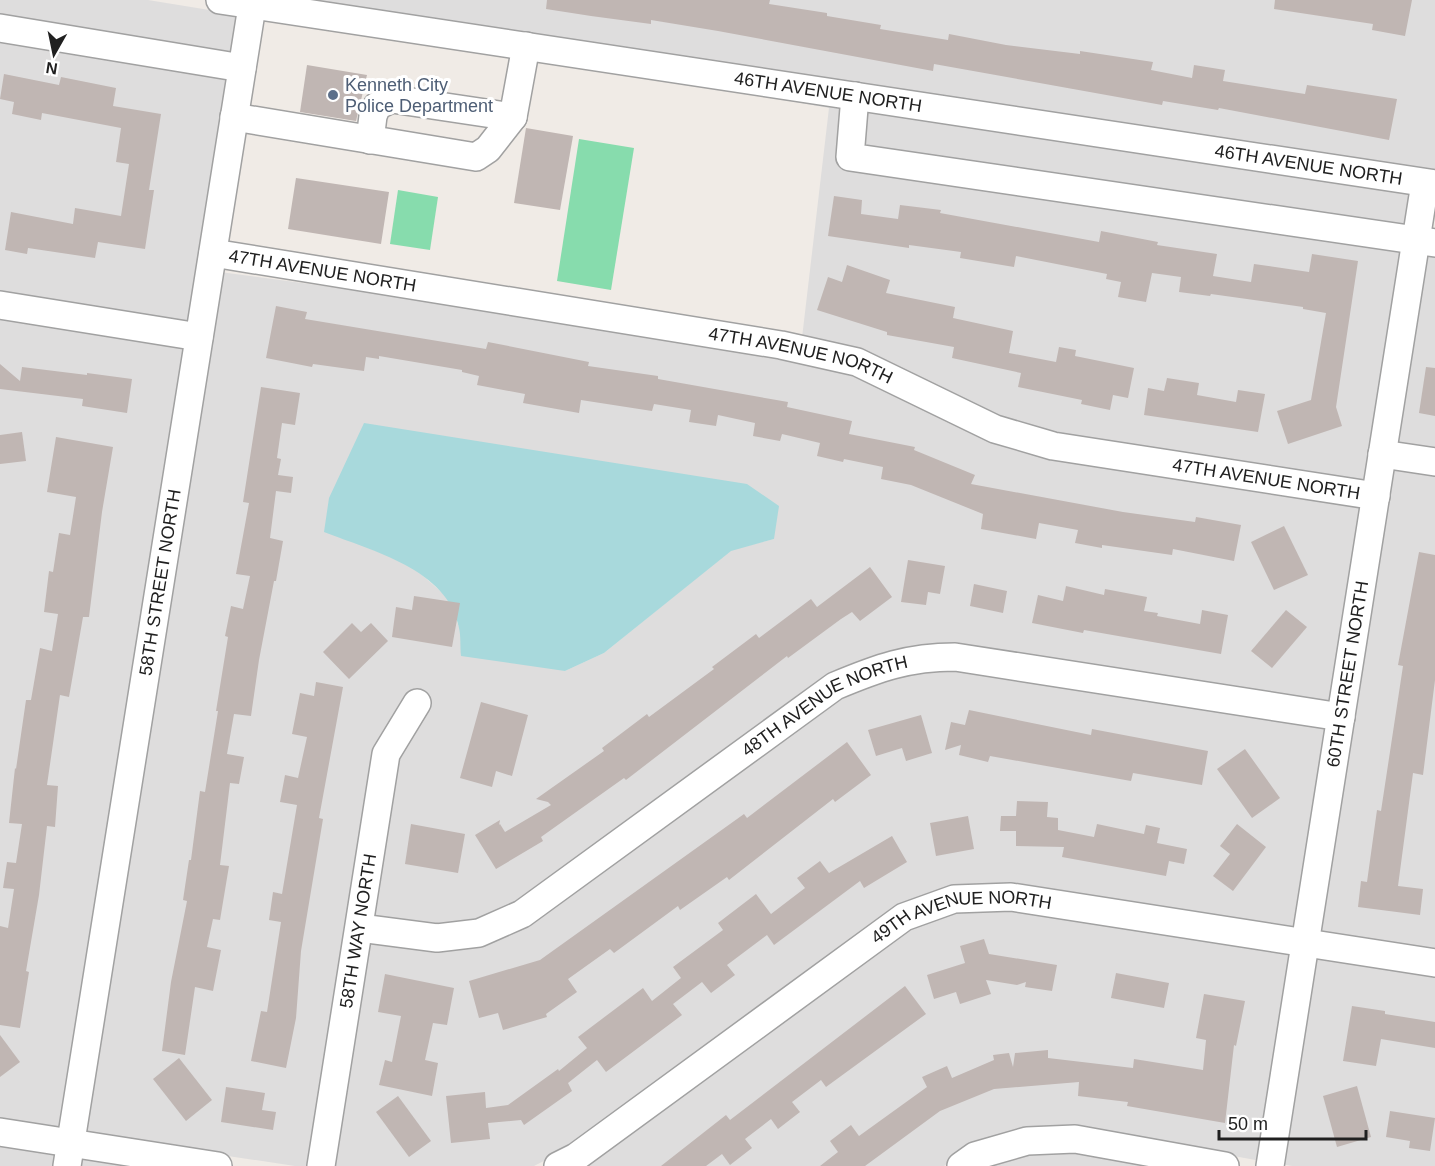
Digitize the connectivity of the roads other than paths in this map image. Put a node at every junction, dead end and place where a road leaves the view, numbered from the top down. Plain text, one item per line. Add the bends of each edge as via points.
1 (220, 0) edge
2 (252, 3) edge
3 (0, 28) edge
4 (526, 46) junction
5 (242, 68) junction
6 (855, 96) junction
7 (234, 117) junction
8 (513, 117) junction
9 (370, 140) junction
10 (1430, 183) edge
11 (1425, 241) edge
12 (213, 253) junction
13 (0, 305) edge
14 (199, 337) junction
15 (1382, 454) junction
16 (1435, 462) edge
17 (1376, 496) junction
18 (417, 703) dead end
19 (1341, 717) junction
20 (360, 928) junction
21 (1305, 942) junction
22 (1435, 963) edge
23 (0, 1132) edge
24 (69, 1155) edge
25 (218, 1166) edge
26 (321, 1166) edge
27 (558, 1166) edge
28 (961, 1166) edge
29 (1225, 1166) edge
30 (1270, 1166) edge

1 - 2 street, 46TH AVENUE NORTH
2 - 4 street, 46TH AVENUE NORTH
2 - 5 street, 58TH STREET NORTH
3 - 5 street
4 - 6 street, 46TH AVENUE NORTH
4 - 8 street
5 - 7 street, 58TH STREET NORTH
6 - 10 street, 46TH AVENUE NORTH
6 - 11 street via 850,157
7 - 9 street
7 - 12 street, 58TH STREET NORTH
8 - 9 street via 488,149 476,157
8 - 9 street via 392,99 377,106
10 - 11 street, 60TH STREET NORTH
11 - 15 street, 60TH STREET NORTH
12 - 14 street, 58TH STREET NORTH
12 - 17 street, 47TH AVENUE NORTH via 782,345 857,362 995,429 1053,446
13 - 14 street
14 - 24 street, 58TH STREET NORTH
15 - 16 street
15 - 17 street, 60TH STREET NORTH
17 - 19 street, 60TH STREET NORTH
18 - 20 street, 58TH WAY NORTH via 386,754
19 - 20 street, 48TH AVENUE NORTH via 955,657 924,657 877,668 835,686 522,914 479,933 437,938
19 - 21 street, 60TH STREET NORTH
20 - 26 street, 58TH WAY NORTH
21 - 22 street, 49TH AVENUE NORTH
21 - 27 street, 49TH AVENUE NORTH via 1011,897 954,899 904,917 576,1157
21 - 30 street, 60TH STREET NORTH
23 - 24 street
24 - 25 street
28 - 29 street via 975,1156 1027,1141 1075,1139

